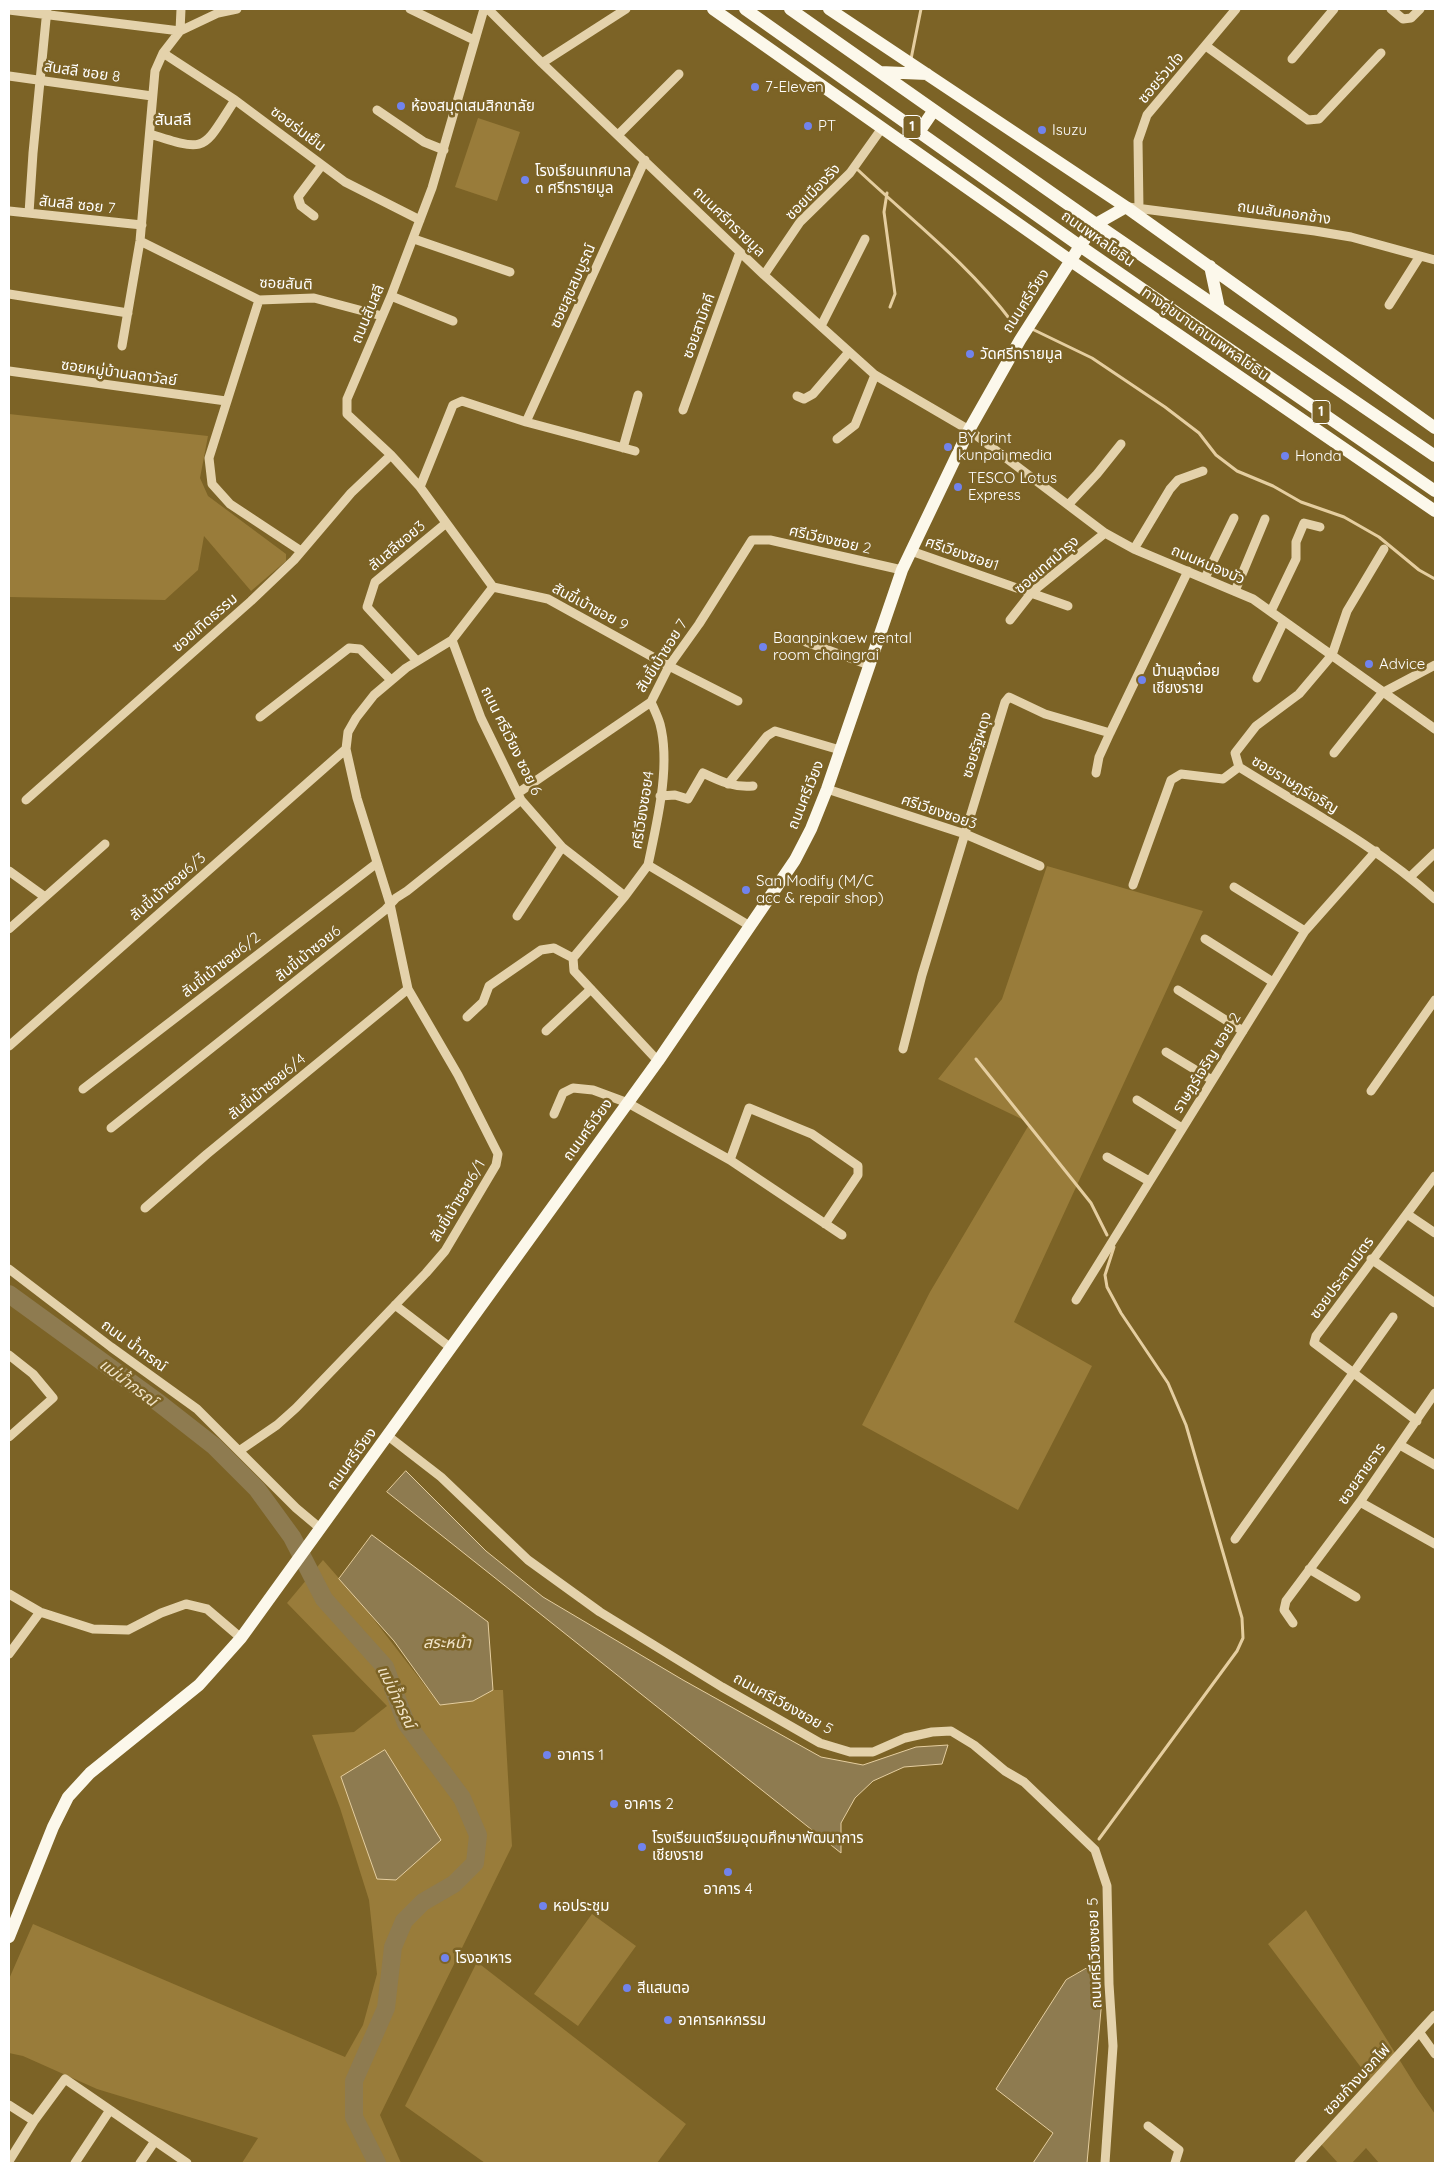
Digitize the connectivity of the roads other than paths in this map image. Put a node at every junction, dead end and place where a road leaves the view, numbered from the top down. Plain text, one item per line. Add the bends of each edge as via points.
1 (181, 9) edge
2 (237, 9) edge
3 (410, 9) edge
4 (486, 9) edge
5 (626, 9) edge
6 (713, 9) edge
7 (745, 9) edge
8 (790, 9) edge
9 (829, 9) edge
10 (1236, 9) edge
11 (1334, 9) edge
12 (1391, 9) edge
13 (1420, 9) edge
14 (9, 10) edge
15 (47, 12) edge
16 (180, 31) junction
17 (474, 40) junction
18 (1206, 46) junction
19 (1381, 53) dead end
20 (163, 54) junction
21 (778, 55) junction
22 (1292, 59) dead end
23 (818, 60) junction
24 (542, 63) junction
25 (880, 72) junction
26 (678, 74) dead end
27 (929, 74) junction
28 (9, 76) edge
29 (39, 80) junction
30 (152, 96) junction
31 (235, 100) junction
32 (377, 110) dead end
33 (934, 110) junction
34 (882, 128) junction
35 (919, 132) junction
36 (150, 134) junction
37 (618, 135) junction
38 (444, 150) junction
39 (644, 160) junction
40 (322, 165) junction
41 (1133, 208) junction
42 (9, 211) edge
43 (29, 213) junction
44 (314, 216) dead end
45 (420, 220) junction
46 (1096, 224) junction
47 (142, 225) junction
48 (414, 239) junction
49 (865, 239) dead end
50 (140, 241) junction
51 (1080, 246) junction
52 (740, 252) junction
53 (1420, 256) junction
54 (1435, 260) edge
55 (1071, 261) junction
56 (1210, 266) junction
57 (510, 272) dead end
58 (764, 275) junction
59 (9, 294) edge
60 (391, 296) junction
61 (260, 300) junction
62 (1389, 305) dead end
63 (1219, 308) junction
64 (128, 313) junction
65 (382, 316) junction
66 (453, 321) dead end
67 (821, 326) junction
68 (1206, 333) junction
69 (122, 346) dead end
70 (849, 352) junction
71 (9, 371) edge
72 (1232, 372) junction
73 (875, 375) junction
74 (638, 395) dead end
75 (797, 396) dead end
76 (226, 401) junction
77 (683, 410) dead end
78 (526, 422) junction
79 (1435, 428) edge
80 (969, 430) junction
81 (837, 439) dead end
82 (1121, 444) dead end
83 (623, 448) junction
84 (635, 451) dead end
85 (391, 455) junction
86 (1435, 456) edge
87 (1203, 472) dead end
88 (420, 487) junction
89 (1435, 491) edge
90 (1068, 505) junction
91 (1435, 510) edge
92 (1234, 518) dead end
93 (1266, 519) dead end
94 (445, 524) junction
95 (1320, 527) dead end
96 (1105, 533) junction
97 (752, 540) joint
98 (1134, 548) junction
99 (1384, 549) dead end
100 (301, 551) junction
101 (910, 551) junction
102 (902, 570) junction
103 (1188, 571) junction
104 (1205, 578) junction
105 (493, 587) junction
106 (1234, 590) junction
107 (1032, 592) junction
108 (1068, 606) dead end
109 (1271, 611) junction
110 (1010, 620) dead end
111 (1284, 621) junction
112 (452, 640) junction
113 (806, 642) dead end
114 (1332, 655) junction
115 (417, 661) junction
116 (869, 665) junction
117 (1435, 665) edge
118 (669, 666) junction
119 (1257, 678) dead end
120 (391, 680) junction
121 (1382, 693) junction
122 (738, 701) dead end
123 (651, 702) junction
124 (260, 717) dead end
125 (1435, 729) edge
126 (1110, 733) junction
127 (346, 749) junction
128 (840, 750) junction
129 (1334, 753) dead end
130 (1239, 767) junction
131 (1096, 773) dead end
132 (728, 784) junction
133 (753, 786) dead end
134 (827, 789) junction
135 (520, 796) junction
136 (660, 796) junction
137 (26, 800) dead end
138 (965, 834) junction
139 (105, 844) dead end
140 (562, 847) junction
141 (1376, 851) junction
142 (1435, 854) edge
143 (377, 863) junction
144 (648, 865) junction
145 (1040, 866) dead end
146 (9, 871) edge
147 (1410, 877) junction
148 (1133, 884) dead end
149 (1234, 887) dead end
150 (45, 896) junction
151 (625, 896) junction
152 (1435, 899) edge
153 (390, 904) junction
154 (517, 916) dead end
155 (750, 926) junction
156 (9, 929) edge
157 (1305, 932) junction
158 (1204, 939) dead end
159 (573, 958) junction
160 (1273, 982) junction
161 (408, 989) junction
162 (591, 989) junction
163 (1178, 990) dead end
164 (1435, 1000) edge
165 (467, 1017) dead end
166 (546, 1031) dead end
167 (1243, 1031) junction
168 (9, 1046) edge
169 (903, 1049) dead end
170 (1166, 1052) dead end
171 (658, 1061) junction
172 (1212, 1080) junction
173 (83, 1089) dead end
174 (1371, 1091) dead end
175 (1137, 1100) dead end
176 (628, 1103) junction
177 (554, 1114) dead end
178 (111, 1128) dead end
179 (1182, 1128) junction
180 (1107, 1157) dead end
181 (730, 1160) junction
182 (1435, 1176) edge
183 (1149, 1180) junction
184 (144, 1208) dead end
185 (1407, 1214) junction
186 (825, 1224) junction
187 (1435, 1233) edge
188 (842, 1235) dead end
189 (1371, 1259) junction
190 (9, 1268) edge
191 (1076, 1300) dead end
192 (1435, 1304) edge
193 (395, 1305) junction
194 (1393, 1317) dead end
195 (451, 1348) junction
196 (9, 1355) edge
197 (1353, 1373) junction
198 (1435, 1393) edge
199 (1417, 1420) junction
200 (388, 1436) junction
201 (9, 1437) edge
202 (1400, 1444) junction
203 (240, 1451) junction
204 (1435, 1465) edge
205 (1360, 1502) junction
206 (321, 1529) junction
207 (1235, 1539) dead end
208 (1435, 1544) edge
209 (1309, 1569) junction
210 (9, 1594) edge
211 (1356, 1597) dead end
212 (40, 1612) junction
213 (1293, 1623) dead end
214 (241, 1638) junction
215 (9, 1654) edge
216 (9, 1937) edge
217 (1435, 2015) edge
218 (1420, 2033) junction
219 (1435, 2054) edge
220 (9, 2105) edge
221 (110, 2110) junction
222 (34, 2121) junction
223 (1148, 2126) dead end
224 (155, 2141) junction
225 (9, 2161) edge
226 (75, 2163) edge
227 (140, 2163) edge
228 (187, 2163) edge
229 (1105, 2163) edge
230 (1175, 2163) edge
231 (1299, 2163) edge

1 - 16 street
2 - 16 street via 218,13
3 - 17 street
4 - 17 street, ถนนสันสลี
4 - 24 street, ถนนศรีทรายมูล
5 - 24 street
6 - 21 main road, ทางคู่ขนานถนนพหลโยธิน / 1
7 - 23 main road, ถนนพหลโยธิน / 1
8 - 25 main road, ถนนพหลโยธิน / 1
9 - 27 main road
10 - 18 street, ซอยร่วมใจ
11 - 22 street
12 - 13 street via 1403,19 1410,18
14 - 15 street
15 - 16 street
15 - 29 street
16 - 20 street
17 - 38 street, ถนนสันสลี
18 - 19 street via 1308,120 1319,119
18 - 41 street, ซอยร่วมใจ via 1147,115 1138,141
20 - 30 street via 155,71
20 - 31 street, ซอยร่มเย็น
21 - 23 main road
21 - 34 main road, ทางคู่ขนานถนนพหลโยธิน / 1
23 - 35 main road, ถนนพหลโยธิน / 1
24 - 37 street, ถนนศรีทรายมูล
25 - 27 main road
25 - 33 main road, ถนนพหลโยธิน / 1
26 - 37 street
27 - 41 main road
28 - 29 street, สันสลี ซอย 8
29 - 30 street, สันสลี ซอย 8
29 - 43 street
30 - 36 street
31 - 36 street via 210,138 201,145 185,146
31 - 40 street, ซอยร่มเย็น
32 - 38 street via 424,142
33 - 35 main road
33 - 46 main road, ถนนพหลโยธิน / 1
34 - 55 main road, ทางคู่ขนานถนนพหลโยธิน / 1
34 - 58 street, ซอยเมืองรัง via 850,173 800,222
35 - 51 main road, ถนนพหลโยธิน / 1
36 - 47 street
37 - 39 street, ถนนศรีทรายมูล
38 - 45 street, ถนนสันสลี
39 - 52 street, ถนนศรีทรายมูล
39 - 78 street, ซอยสุขสมบูรณ์
40 - 44 street via 298,197 301,206
40 - 45 street, ซอยร่มเย็น via 346,182
41 - 46 main road
41 - 53 street, ถนนสันคอกช้าง via 1351,237
41 - 56 main road
42 - 43 street, สันสลี ซอย 7
43 - 47 street, สันสลี ซอย 7
45 - 48 street, ถนนสันสลี
46 - 51 main road, ถนนศรีเวียง
46 - 63 main road, ถนนพหลโยธิน / 1
47 - 50 street
48 - 57 street
48 - 60 street, ถนนสันสลี
49 - 67 street
50 - 61 street, ซอยสันติ
50 - 64 street
51 - 55 main road, ถนนศรีเวียง
51 - 68 main road, ถนนพหลโยธิน / 1
52 - 58 street, ถนนศรีทรายมูล
52 - 77 street, ซอยสามัคคี
53 - 54 street, ถนนสันคอกช้าง
53 - 62 street
55 - 72 main road, ทางคู่ขนานถนนพหลโยธิน / 1
55 - 80 main road, ถนนศรีเวียง via 1020,340
56 - 63 main road
56 - 79 main road
58 - 67 street, ถนนศรีทรายมูล
59 - 64 street
60 - 65 street, ถนนสันสลี
60 - 66 street
61 - 65 street, ซอยสันติ via 314,298
61 - 76 street
63 - 86 main road, ถนนพหลโยธิน / 1
64 - 69 street
65 - 85 street, ถนนสันสลี via 347,400 347,414
67 - 70 street, ถนนศรีทรายมูล
68 - 72 main road
68 - 89 main road, ถนนพหลโยธิน / 1
70 - 73 street, ถนนศรีทรายมูล
70 - 75 street via 814,394 804,399
71 - 76 street, ซอยหมู่บ้านลดาวัลย์
72 - 91 main road, ทางคู่ขนานถนนพหลโยธิน / 1
73 - 80 street, ถนนศรีทรายมูล
73 - 81 street via 855,425
74 - 83 street
76 - 100 street via 209,458 212,484 230,504
78 - 83 street
78 - 88 street via 462,400 453,405
80 - 90 street, ถนนหนองบัว
80 - 101 main road, ถนนศรีเวียง
82 - 90 street
83 - 84 street
85 - 88 street, ถนนสันสลี
85 - 100 street, ซอยเทิดธรรม via 350,493
87 - 98 street via 1174,484
88 - 94 street, ถนนสันสลี
90 - 96 street, ถนนหนองบัว
92 - 104 street
93 - 106 street
94 - 105 street, ถนนสันสลี
94 - 115 street, สันสลีซอย3 via 375,582 367,607
95 - 109 street via 1304,523 1296,542 1296,559
96 - 98 street, ถนนหนองบัว
96 - 107 street, ซอยเทศบำรุง
97 - 102 street, ศรีเวียงซอย 2 via 770,540
97 - 118 street, สันขี้เบ้าซอย 7
98 - 103 street, ถนนหนองบัว
99 - 114 street via 1347,611
100 - 137 street, ซอยเทิดธรรม via 251,601
101 - 102 main road, ถนนศรีเวียง
101 - 107 street, ศรีเวียงซอย1
102 - 116 main road, ถนนศรีเวียง
103 - 104 street, ถนนหนองบัว
103 - 126 street
104 - 106 street, ถนนหนองบัว
105 - 112 street
105 - 118 street, สันขี้เบ้าซอย 9 via 548,599
106 - 109 street, ถนนหนองบัว
107 - 108 street, ศรีเวียงซอย1
107 - 110 street, ซอยเทศบำรุง
109 - 111 street, ถนนหนองบัว
111 - 114 street, ถนนหนองบัว
111 - 119 street
112 - 115 street
112 - 135 street, ถนน ศรีเวียง ซอย 6 via 481,718
113 - 116 street
114 - 121 street, ถนนหนองบัว
114 - 130 street, ซอยราษฎร์เจริญ via 1299,694 1256,726 1235,753
115 - 120 street
116 - 128 main road, ถนนศรีเวียง
117 - 121 street
118 - 122 street, สันขี้เบ้าซอย 9
118 - 123 street, สันขี้เบ้าซอย 7
120 - 124 street via 360,650 349,648
120 - 127 street via 356,718 348,732
121 - 125 street, ถนนหนองบัว
121 - 129 street
123 - 135 street, สันขี้เบ้าซอย 7
123 - 136 street, ศรีเวียงซอย4 via 660,724 664,763
126 - 131 street
126 - 138 street, ซอยรัฐผดุง via 1045,714 1010,697 1005,702
127 - 143 street, สันขี้เบ้าซอย6/1
127 - 168 street, สันขี้เบ้าซอย6/3
128 - 132 street via 774,731 766,736
128 - 134 main road, ถนนศรีเวียง
130 - 141 street, ซอยราษฎร์เจริญ
130 - 148 street via 1222,779 1182,774 1171,780
132 - 133 street
132 - 136 street via 703,772 688,799
134 - 138 street, ศรีเวียงซอย3
134 - 155 main road, ถนนศรีเวียง via 795,860
135 - 140 street, ถนน ศรีเวียง ซอย 6
135 - 153 street, สันขี้เบ้าซอย6
136 - 144 street, ศรีเวียงซอย4
138 - 145 street, ศรีเวียงซอย3
138 - 169 street, ซอยรัฐผดุง
139 - 150 street
140 - 151 street, ถนน ศรีเวียง ซอย 6
140 - 154 street
141 - 147 street, ซอยราษฎร์เจริญ
141 - 157 street, ราษฎร์เจริญ ซอย 2
142 - 147 street
143 - 153 street, สันขี้เบ้าซอย6/1
143 - 173 street, สันขี้เบ้าซอย6/2
144 - 151 street
144 - 155 street, ศรีเวียงซอย4
146 - 150 street
147 - 152 street, ซอยราษฎร์เจริญ
149 - 157 street
150 - 156 street
151 - 159 street
153 - 161 street, สันขี้เบ้าซอย6/1
153 - 178 street, สันขี้เบ้าซอย6
155 - 171 main road, ถนนศรีเวียง
157 - 160 street, ราษฎร์เจริญ ซอย 2
158 - 160 street
159 - 162 street via 574,971
159 - 165 street via 554,948 541,950 489,986 484,1002
160 - 167 street, ราษฎร์เจริญ ซอย 2
161 - 184 street, สันขี้เบ้าซอย6/4
161 - 193 street, สันขี้เบ้าซอย6/1 via 498,1154 496,1165 446,1250
162 - 166 street
162 - 171 street
163 - 167 street
164 - 174 street
167 - 172 street, ราษฎร์เจริญ ซอย 2
170 - 172 street
171 - 176 main road, ถนนศรีเวียง
172 - 179 street, ราษฎร์เจริญ ซอย 2
175 - 179 street
176 - 177 street via 593,1090 572,1088 563,1093
176 - 181 street
176 - 195 main road, ถนนศรีเวียง
179 - 183 street, ราษฎร์เจริญ ซอย 2
180 - 183 street
181 - 186 street
181 - 186 street via 749,1108 812,1134 858,1166 858,1175
182 - 185 street, ซอยประสานมิตร
183 - 191 street, ราษฎร์เจริญ ซอย 2
185 - 187 street
185 - 189 street, ซอยประสานมิตร
186 - 188 street
189 - 192 street
189 - 197 street, ซอยประสานมิตร via 1314,1343
190 - 203 street, ถนน น้ำกรณ์ via 197,1409
193 - 195 street
193 - 203 street, สันขี้เบ้าซอย6/1 via 277,1425
194 - 197 street
195 - 200 main road, ถนนศรีเวียง
196 - 201 street via 33,1374 53,1398
197 - 199 street, ซอยประสานมิตร
197 - 207 street
198 - 199 street, ซอยสายธาร
199 - 202 street, ซอยสายธาร
200 - 206 main road, ถนนศรีเวียง
200 - 229 street, ถนนศรีเวียงซอย 5 via 441,1476 528,1560 600,1612 730,1691 820,1743 850,1752 873,1752 906,1738 951,1731 1024,1782 1095,1850 1107,1886 1113,2046
202 - 204 street
202 - 205 street, ซอยสายธาร
203 - 206 street, ถนน น้ำกรณ์
205 - 208 street
205 - 209 street, ซอยสายธาร
206 - 214 main road, ถนนศรีเวียง
209 - 211 street
209 - 213 street, ซอยสายธาร via 1286,1600 1284,1610
210 - 212 street
212 - 214 street via 93,1629 128,1630 186,1604 207,1609
212 - 215 street
214 - 216 main road, ถนนศรีเวียง via 199,1685 90,1773 68,1797
217 - 218 street, ซอยก้างบอกไฟ
218 - 219 street
218 - 231 street, ซอยก้างบอกไฟ
220 - 222 street
221 - 222 street via 65,2079
221 - 224 street
221 - 226 street
222 - 225 street
223 - 230 street via 1179,2150
224 - 227 street
224 - 228 street

